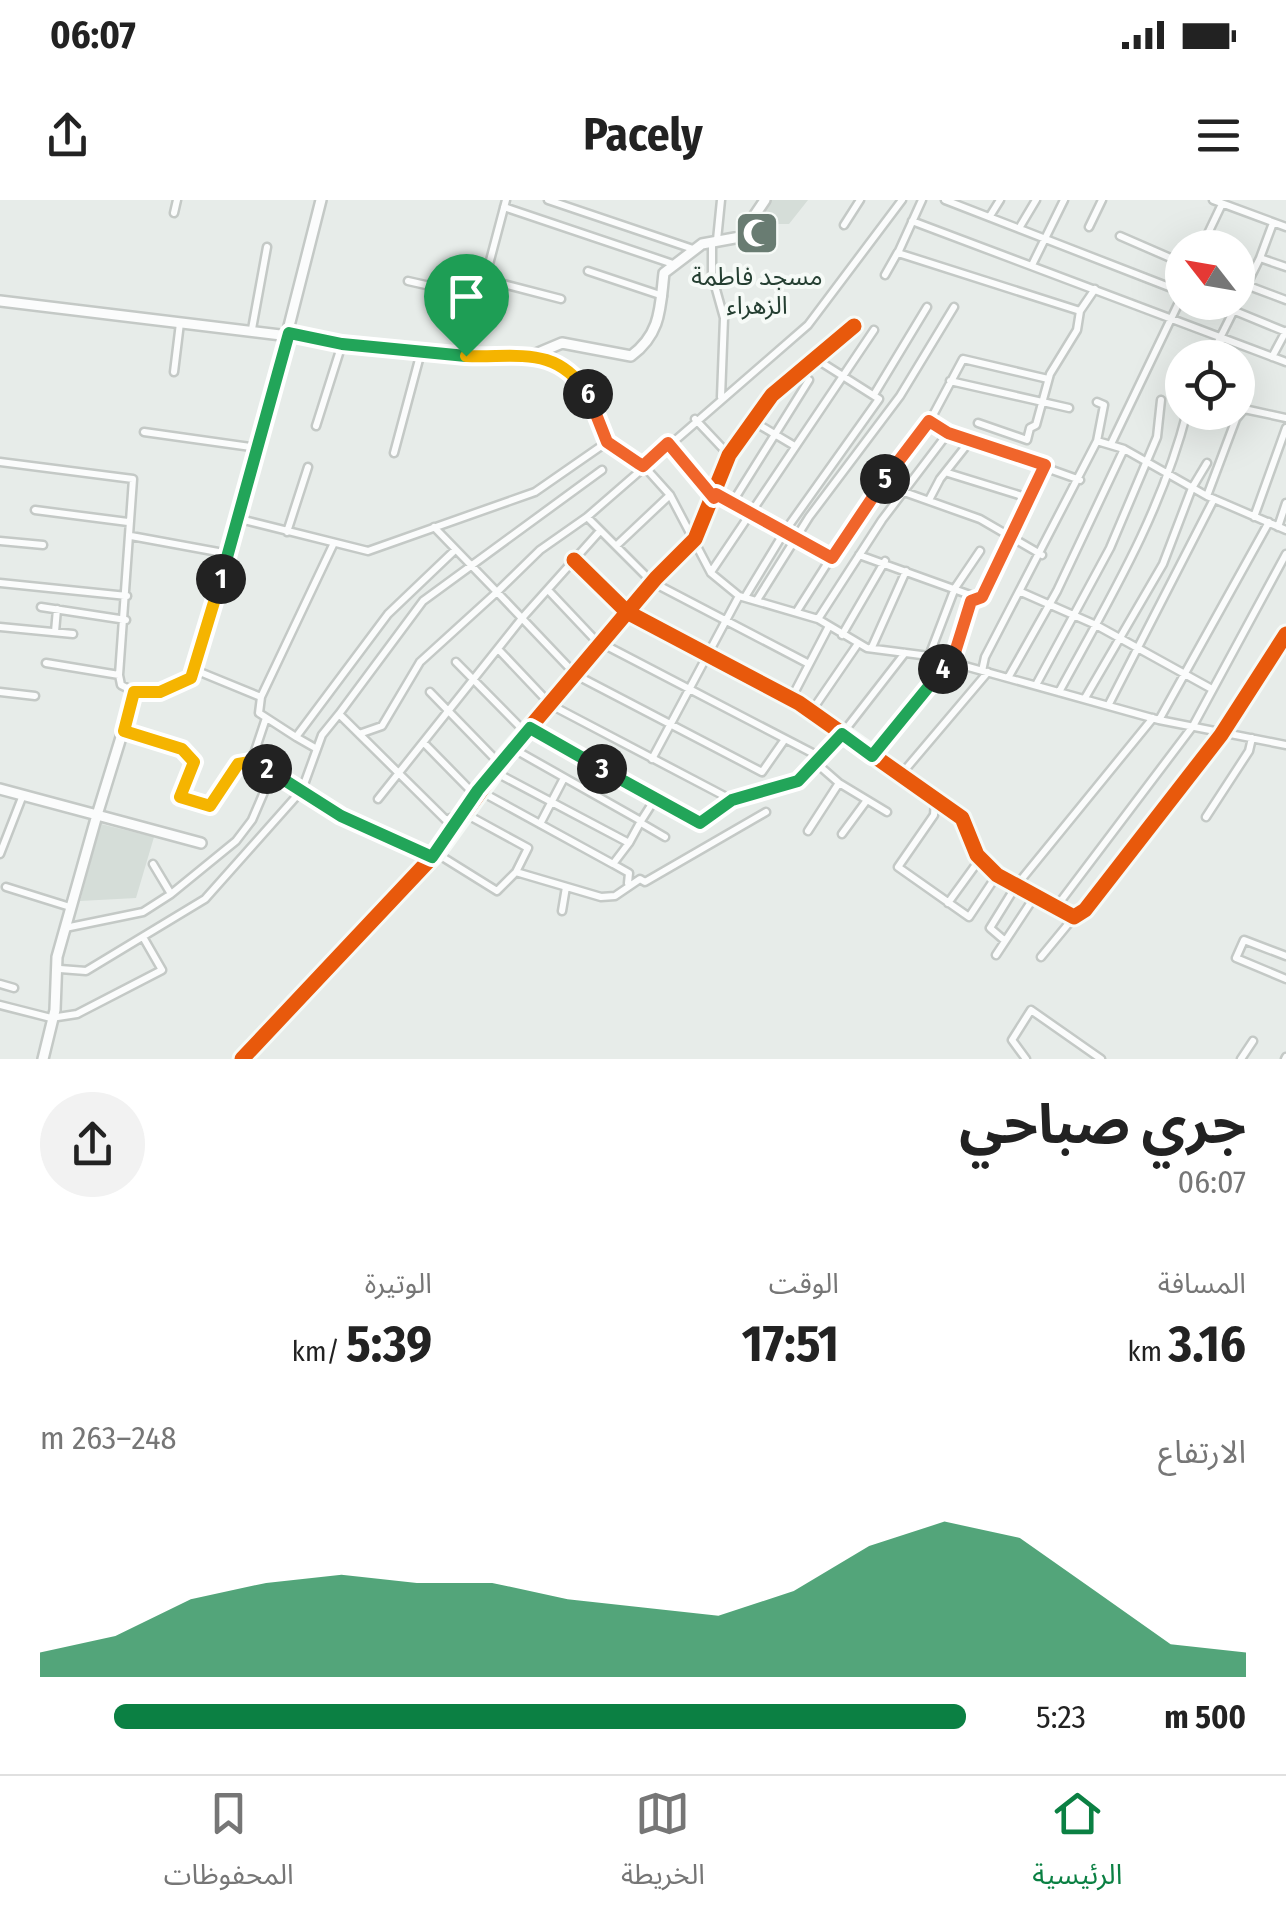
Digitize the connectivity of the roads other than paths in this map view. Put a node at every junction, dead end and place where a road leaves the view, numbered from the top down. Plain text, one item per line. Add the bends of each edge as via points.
1 (177, 200) edge
2 (321, 200) edge
3 (548, 200) edge
4 (721, 200) edge
5 (766, 200) edge
6 (860, 200) edge
7 (902, 200) edge
8 (922, 200) edge
9 (946, 200) edge
10 (1000, 200) edge
11 (1036, 200) edge
12 (1064, 200) edge
13 (1102, 200) edge
14 (1216, 201) edge
15 (958, 202) edge
16 (505, 204) edge
17 (174, 212) dead end
18 (990, 216) junction
19 (912, 220) junction
20 (1274, 223) junction
21 (844, 225) dead end
22 (1020, 226) junction
23 (1089, 227) dead end
24 (1286, 227) edge
25 (1207, 230) edge
26 (1120, 236) dead end
27 (1046, 238) junction
28 (715, 241) junction
29 (267, 247) dead end
30 (694, 250) junction
31 (898, 252) junction
32 (1165, 255) edge
33 (1260, 258) junction
34 (1034, 263) junction
35 (673, 264) junction
36 (1286, 267) edge
37 (1255, 268) edge
38 (588, 271) dead end
39 (884, 275) dead end
40 (484, 279) junction
41 (408, 281) dead end
42 (1165, 287) edge
43 (1255, 288) edge
44 (1095, 289) junction
45 (664, 296) junction
46 (479, 297) junction
47 (561, 299) dead end
48 (0, 300) edge
49 (1286, 300) edge
50 (927, 307) dead end
51 (954, 308) dead end
52 (1080, 310) junction
53 (1165, 318) edge
54 (1255, 318) edge
55 (1170, 320) joint
56 (1230, 320) edge
57 (180, 322) junction
58 (854, 326) dead end
59 (252, 329) junction
60 (874, 330) dead end
61 (1286, 331) edge
62 (289, 333) junction
63 (1219, 337) junction
64 (1218, 340) edge
65 (342, 344) junction
66 (421, 352) junction
67 (466, 356) junction
68 (536, 356) junction
69 (1272, 357) junction
70 (816, 359) junction
71 (1286, 362) edge
72 (174, 372) dead end
73 (844, 376) junction
74 (1048, 379) junction
75 (809, 380) dead end
76 (950, 381) junction
77 (875, 392) junction
78 (721, 398) junction
79 (1161, 400) dead end
80 (1042, 402) junction
81 (1097, 402) dead end
82 (1069, 408) dead end
83 (1286, 418) edge
84 (695, 419) junction
85 (751, 420) junction
86 (929, 421) junction
87 (978, 424) dead end
88 (316, 426) dead end
89 (1286, 428) edge
90 (1182, 430) edge
91 (144, 432) dead end
92 (948, 433) junction
93 (773, 434) junction
94 (970, 441) junction
95 (1097, 441) junction
96 (607, 442) junction
97 (668, 443) junction
98 (1111, 444) junction
99 (793, 446) junction
100 (258, 448) junction
101 (1124, 449) junction
102 (394, 453) dead end
103 (729, 454) junction
104 (0, 462) edge
105 (1147, 462) junction
106 (1206, 463) dead end
107 (1045, 465) junction
108 (308, 466) dead end
109 (643, 466) junction
110 (602, 470) dead end
111 (948, 473) junction
112 (1171, 476) junction
113 (1080, 480) junction
114 (1192, 488) junction
115 (904, 492) junction
116 (670, 495) junction
117 (715, 496) junction
118 (1211, 498) junction
119 (1032, 499) junction
120 (929, 500) junction
121 (732, 503) junction
122 (1286, 504) edge
123 (35, 510) dead end
124 (751, 512) junction
125 (1254, 517) junction
126 (587, 518) junction
127 (240, 520) junction
128 (128, 522) junction
129 (1268, 522) junction
130 (434, 527) junction
131 (1282, 528) edge
132 (600, 531) junction
133 (785, 531) junction
134 (287, 532) junction
135 (131, 536) junction
136 (798, 538) junction
137 (695, 539) junction
138 (0, 540) edge
139 (1013, 540) junction
140 (334, 544) junction
141 (44, 545) dead end
142 (616, 546) junction
143 (456, 550) junction
144 (980, 551) dead end
145 (229, 554) junction
146 (1286, 554) edge
147 (858, 555) junction
148 (1042, 555) junction
149 (832, 558) junction
150 (574, 560) junction
151 (885, 561) junction
152 (467, 564) junction
153 (906, 571) junction
154 (711, 574) junction
155 (652, 582) junction
156 (0, 583) edge
157 (955, 588) junction
158 (548, 590) junction
159 (497, 592) junction
160 (1022, 592) junction
161 (127, 596) junction
162 (742, 597) junction
163 (972, 598) junction
164 (757, 600) junction
165 (1046, 605) junction
166 (40, 607) dead end
167 (57, 609) junction
168 (797, 611) junction
169 (627, 612) junction
170 (1073, 615) junction
171 (522, 617) junction
172 (818, 619) junction
173 (126, 620) junction
174 (726, 620) junction
175 (1096, 625) junction
176 (0, 627) edge
177 (828, 628) junction
178 (54, 632) junction
179 (73, 634) dead end
180 (1286, 634) edge
181 (842, 635) junction
182 (1117, 636) junction
183 (600, 644) junction
184 (857, 645) junction
185 (872, 648) junction
186 (1138, 648) junction
187 (498, 650) junction
188 (905, 654) junction
189 (708, 655) junction
190 (929, 656) junction
191 (456, 662) dead end
192 (950, 662) junction
193 (46, 663) dead end
194 (809, 664) junction
195 (195, 670) junction
196 (985, 672) junction
197 (119, 674) junction
198 (576, 675) junction
199 (1185, 676) junction
200 (1008, 678) junction
201 (474, 681) junction
202 (1036, 686) junction
203 (1210, 688) junction
204 (690, 691) junction
205 (0, 692) edge
206 (134, 692) junction
207 (430, 692) dead end
208 (1059, 692) junction
209 (35, 696) dead end
210 (261, 697) junction
211 (1085, 698) junction
212 (791, 699) junction
213 (1110, 704) junction
214 (551, 705) junction
215 (449, 712) junction
216 (811, 712) junction
217 (339, 714) junction
218 (266, 718) junction
219 (1156, 719) junction
220 (670, 725) junction
221 (1192, 726) junction
222 (124, 731) junction
223 (528, 731) junction
224 (359, 734) junction
225 (842, 734) junction
226 (1222, 735) junction
227 (296, 737) junction
228 (1252, 738) junction
229 (784, 742) junction
230 (424, 743) junction
231 (1286, 745) edge
232 (512, 748) junction
233 (316, 749) junction
234 (872, 756) junction
235 (652, 760) junction
236 (817, 760) junction
237 (250, 762) junction
238 (499, 764) junction
239 (754, 769) junction
240 (272, 771) junction
241 (493, 771) junction
242 (744, 773) dead end
243 (399, 774) junction
244 (899, 776) junction
245 (564, 778) junction
246 (839, 783) junction
247 (0, 789) edge
248 (302, 790) junction
249 (477, 792) junction
250 (23, 795) junction
251 (378, 799) dead end
252 (655, 799) junction
253 (732, 800) junction
254 (867, 800) junction
255 (935, 800) junction
256 (551, 802) junction
257 (464, 812) junction
258 (766, 812) dead end
259 (888, 812) dead end
260 (97, 815) junction
261 (1206, 817) dead end
262 (641, 822) junction
263 (540, 824) junction
264 (808, 831) dead end
265 (842, 834) dead end
266 (665, 837) dead end
267 (629, 842) junction
268 (202, 843) dead end
269 (0, 854) edge
270 (434, 855) junction
271 (980, 859) junction
272 (153, 864) dead end
273 (614, 864) junction
274 (516, 872) junction
275 (997, 875) junction
276 (628, 883) junction
277 (6, 886) dead end
278 (566, 886) junction
279 (1016, 886) junction
280 (171, 894) junction
281 (1035, 896) junction
282 (948, 903) junction
283 (1056, 906) junction
284 (70, 907) junction
285 (562, 911) dead end
286 (1074, 917) junction
287 (64, 928) junction
288 (143, 937) junction
289 (1004, 940) junction
290 (996, 956) dead end
291 (1286, 956) edge
292 (1041, 957) dead end
293 (60, 970) junction
294 (1286, 979) edge
295 (0, 984) edge
296 (14, 988) dead end
297 (0, 1005) edge
298 (51, 1018) junction
299 (1253, 1041) dead end
300 (44, 1059) edge
301 (242, 1059) edge
302 (1026, 1059) edge
303 (1101, 1059) edge
304 (1241, 1059) edge

1 - 17 street
2 - 62 street
3 - 30 street
4 - 28 street
5 - 28 street via 740,237
6 - 21 street
7 - 78 street via 808,325
8 - 19 street
9 - 15 street
10 - 18 street
11 - 22 street
12 - 27 street
13 - 23 street
14 - 20 street
14 - 25 street
15 - 18 street
16 - 35 street
16 - 40 street
18 - 22 street
19 - 31 street
19 - 34 street
20 - 24 street
20 - 33 street
22 - 27 street
26 - 32 street
27 - 34 street
27 - 42 street
28 - 30 street
28 - 78 street via 712,275 724,318
29 - 59 street
30 - 35 street
31 - 39 street
31 - 52 street
33 - 36 street
33 - 37 street
34 - 44 street
35 - 45 street via 662,279
38 - 45 street
40 - 46 street
40 - 47 street
41 - 46 street
43 - 49 street
44 - 52 street
44 - 53 street
45 - 68 street via 655,329 632,356 555,343
46 - 67 street
48 - 57 street
50 - 77 street
51 - 136 street
52 - 74 street via 1077,330
54 - 61 street
55 - 63 street
55 - 98 street
56 - 63 street
57 - 59 street
57 - 72 street
58 - 70 street
59 - 62 street
60 - 73 street
61 - 69 street
62 - 65 street
62 - 100 street
63 - 64 street
63 - 69 street
65 - 66 street
65 - 88 street
66 - 67 street
66 - 102 street
67 - 68 street
68 - 96 street via 559,361 580,383
69 - 71 street
70 - 73 street
70 - 85 street
73 - 77 street
73 - 99 street
74 - 76 street via 963,359
74 - 80 street
75 - 93 street
76 - 80 street
76 - 86 street
77 - 133 street via 876,403
78 - 84 street
79 - 105 street
80 - 82 street
80 - 87 street via 1026,440
81 - 95 street via 1104,405
83 - 118 street via 1244,409
84 - 97 street
84 - 103 street
85 - 93 street
85 - 103 street
86 - 92 street
86 - 149 street
89 - 125 street
90 - 112 street
91 - 100 street
92 - 94 street
92 - 115 street
93 - 99 street
93 - 121 street
94 - 107 street
94 - 111 street
95 - 98 street
95 - 113 street
96 - 109 street
96 - 130 street via 535,492
97 - 109 street
97 - 117 street
98 - 101 street
99 - 124 street
100 - 127 street
101 - 105 street
101 - 165 street
103 - 117 street
104 - 128 street via 133,478
105 - 112 street
105 - 170 street
106 - 114 street
107 - 113 street
107 - 119 street
108 - 134 street
109 - 116 street
109 - 126 street
110 - 152 street
111 - 119 street
111 - 120 street
112 - 114 street
112 - 175 street
113 - 148 street
114 - 118 street
114 - 182 street via 1162,564
115 - 120 street
115 - 147 street
116 - 137 street
116 - 142 street
117 - 121 street
117 - 137 street
118 - 125 street
118 - 186 street
119 - 139 street
120 - 139 street
121 - 124 street
122 - 131 street
123 - 128 street
124 - 133 street
124 - 154 street
125 - 129 street
126 - 132 street
126 - 159 street via 540,550
127 - 134 street
127 - 145 street
128 - 135 street
129 - 131 street
129 - 199 street
130 - 140 street via 368,551
130 - 143 street
132 - 142 street
132 - 150 street
133 - 136 street
133 - 162 street
134 - 140 street
135 - 145 street
135 - 161 street
136 - 149 street
136 - 164 street
137 - 154 street
137 - 155 street
138 - 141 street
139 - 148 street
139 - 163 street via 982,597
140 - 210 street
142 - 155 street
143 - 152 street
143 - 227 street via 388,614
144 - 157 street
145 - 195 street
146 - 203 street
147 - 151 street
147 - 172 street
148 - 160 street
149 - 168 street
150 - 158 street
150 - 169 street
151 - 153 street
151 - 181 street
152 - 159 street
152 - 217 street via 424,601
153 - 157 street
153 - 185 street
154 - 162 street
155 - 169 street
155 - 174 street
156 - 161 street
157 - 163 street
157 - 190 street
158 - 171 street
158 - 183 street
159 - 171 street
159 - 224 street via 420,662 382,726
160 - 165 street
160 - 196 street via 985,657
161 - 173 street
162 - 164 street
162 - 174 street
163 - 192 street
164 - 168 street
165 - 170 street
165 - 200 street
166 - 167 street
167 - 173 street
167 - 178 street
168 - 172 street
169 - 183 street
169 - 189 street
170 - 175 street
170 - 202 street
171 - 187 street
171 - 198 street
172 - 177 street
173 - 197 street
174 - 189 street
174 - 194 street
175 - 182 street
175 - 208 street
176 - 178 street
177 - 181 street
177 - 194 street
178 - 179 street
180 - 226 street
181 - 184 street
182 - 186 street
182 - 211 street
183 - 198 street
183 - 204 street
184 - 185 street
184 - 216 street
185 - 188 street
186 - 199 street
186 - 213 street
187 - 201 street
187 - 214 street
188 - 190 street
188 - 225 street
189 - 204 street
189 - 212 street
190 - 192 street
191 - 201 street
192 - 196 street
192 - 234 street
193 - 197 street
194 - 212 street
195 - 206 street via 180,686
195 - 210 street
196 - 200 street
196 - 244 street
197 - 206 street via 121,685
198 - 214 street
198 - 220 street
199 - 203 street
199 - 219 street
200 - 202 street
201 - 215 street
201 - 223 street
202 - 208 street
203 - 221 street
204 - 220 street
204 - 229 street
205 - 209 street
206 - 222 street
207 - 215 street
208 - 211 street
210 - 218 street via 259,714
211 - 213 street
212 - 216 street
213 - 219 street
214 - 223 street
214 - 235 street
215 - 230 street
215 - 238 street
216 - 225 street
217 - 224 street
217 - 233 street
218 - 227 street
218 - 237 street
219 - 221 street
219 - 279 street
220 - 235 street
220 - 239 street
221 - 226 street
221 - 283 street
222 - 237 street via 185,750 194,762 180,797 210,806 236,766
222 - 260 street
223 - 232 street
223 - 252 street
224 - 243 street
225 - 234 street
225 - 236 street
226 - 228 street
226 - 286 street
227 - 233 street
228 - 231 street
228 - 261 street
229 - 236 street
229 - 239 street via 762,772
230 - 243 street
230 - 249 street
232 - 238 street
232 - 245 street
233 - 248 street
234 - 244 street
235 - 253 street
236 - 246 street
236 - 253 street via 798,781
237 - 240 street
238 - 241 street
239 - 242 street
240 - 248 street
240 - 280 street via 236,841
241 - 249 street
241 - 256 street
243 - 251 street
243 - 257 street via 446,820
244 - 255 street
245 - 256 street
245 - 262 street
246 - 254 street
246 - 264 street
247 - 250 street
248 - 270 street via 341,816
248 - 288 street via 204,899
249 - 257 street
249 - 263 street
250 - 260 street
250 - 269 street
252 - 253 street via 700,823
252 - 262 street
254 - 259 street
254 - 265 street
255 - 271 street via 962,818
255 - 282 street via 934,814 898,867
256 - 263 street
256 - 267 street
257 - 270 street
257 - 274 street via 528,848
258 - 276 street via 645,882
260 - 268 street
260 - 284 street
262 - 266 street
262 - 267 street
263 - 273 street
267 - 273 street
270 - 274 street via 497,891
270 - 301 street
271 - 275 street
271 - 282 street
272 - 280 street
273 - 276 street via 629,872
274 - 278 street
275 - 279 street
275 - 282 street via 969,918
276 - 278 street via 614,896
277 - 284 street
278 - 285 street
279 - 281 street
279 - 289 street via 990,928
280 - 287 street via 143,912
281 - 283 street
281 - 289 street
283 - 286 street
284 - 287 street
286 - 292 street
287 - 293 street
288 - 293 street via 86,971
288 - 298 street via 162,970 77,1014
289 - 290 street
291 - 294 street via 1244,940 1236,958
293 - 298 street
295 - 296 street
297 - 298 street
298 - 300 street
299 - 304 street
302 - 303 street via 1012,1040 1032,1010

